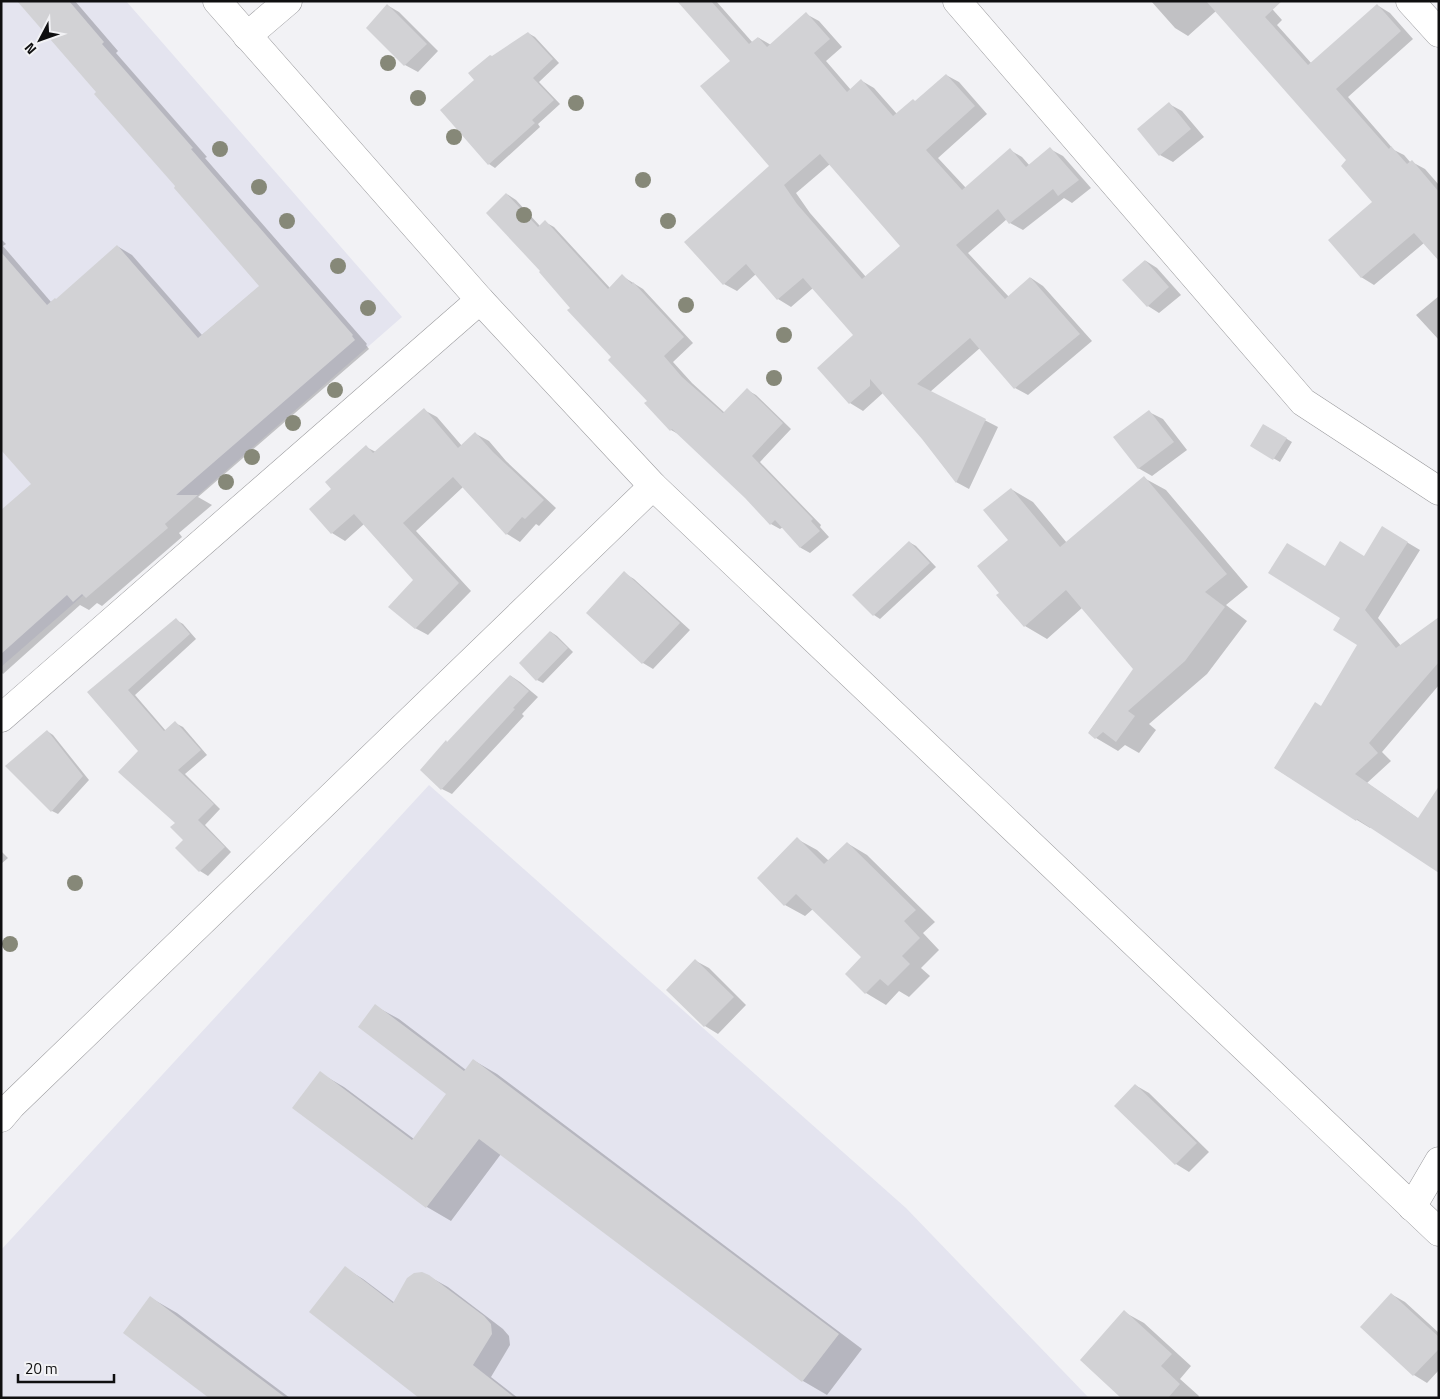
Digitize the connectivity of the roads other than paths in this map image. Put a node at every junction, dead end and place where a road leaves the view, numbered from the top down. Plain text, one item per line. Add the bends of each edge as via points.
1 (217, 1) edge
2 (288, 1) edge
3 (957, 1) edge
4 (1410, 1) edge
5 (1439, 33) edge
6 (247, 36) junction
7 (480, 300) junction
8 (653, 486) junction
9 (1439, 492) edge
10 (1, 718) edge
11 (5, 1105) edge
12 (1439, 1161) edge
13 (1412, 1207) junction
14 (1439, 1232) edge

1 - 6 street
2 - 6 street
3 - 9 street via 1302,402
4 - 5 street
6 - 7 street
7 - 8 street
7 - 10 street
8 - 11 street
8 - 13 street
12 - 13 street
13 - 14 street

